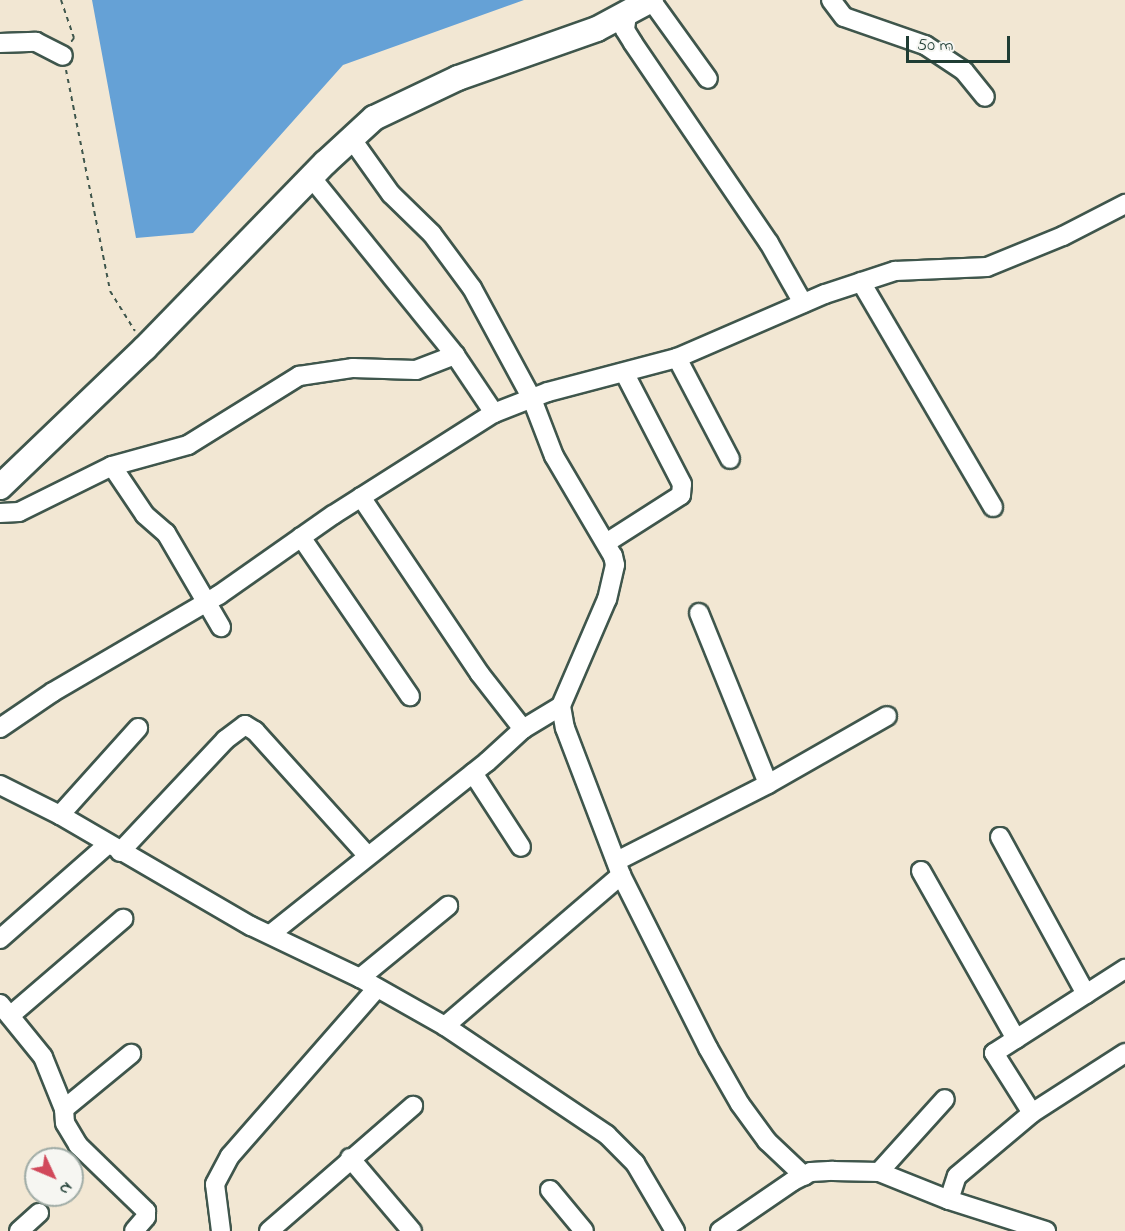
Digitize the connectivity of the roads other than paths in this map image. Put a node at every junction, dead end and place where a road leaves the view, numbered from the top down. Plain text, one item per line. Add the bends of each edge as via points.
1 (651, 0) edge
2 (831, 0) edge
3 (627, 15) junction
4 (0, 43) edge
5 (63, 56) road end
6 (708, 79) dead end
7 (985, 97) dead end
8 (351, 138) junction
9 (311, 177) junction
10 (1125, 204) edge
11 (861, 282) junction
12 (802, 303) junction
13 (455, 355) junction
14 (678, 358) junction
15 (625, 374) junction
16 (532, 399) junction
17 (494, 413) junction
18 (730, 459) dead end
19 (112, 466) junction
20 (0, 487) edge
21 (361, 497) junction
22 (993, 507) dead end
23 (0, 513) edge
24 (301, 537) junction
25 (606, 543) junction
26 (207, 602) junction
27 (699, 613) dead end
28 (221, 627) dead end
29 (410, 696) dead end
30 (561, 706) junction
31 (887, 716) dead end
32 (0, 728) edge
33 (138, 728) dead end
34 (523, 729) junction
35 (473, 773) junction
36 (768, 784) junction
37 (0, 785) edge
38 (60, 815) junction
39 (1000, 837) dead end
40 (521, 847) dead end
41 (114, 848) junction
42 (367, 855) junction
43 (619, 868) junction
44 (921, 871) dead end
45 (448, 906) dead end
46 (123, 919) dead end
47 (272, 933) junction
48 (0, 939) edge
49 (1125, 969) edge
50 (360, 978) junction
51 (376, 989) junction
52 (1086, 994) junction
53 (5, 1010) edge
54 (445, 1026) junction
55 (1016, 1039) junction
56 (1125, 1053) edge
57 (131, 1054) dead end
58 (945, 1099) dead end
59 (413, 1106) dead end
60 (64, 1109) junction
61 (1032, 1113) junction
62 (351, 1158) junction
63 (879, 1172) junction
64 (804, 1176) junction
65 (550, 1190) dead end
66 (949, 1200) junction
67 (39, 1213) dead end
68 (19, 1231) edge
69 (134, 1231) edge
70 (221, 1231) edge
71 (268, 1231) edge
72 (412, 1231) edge
73 (584, 1231) edge
74 (675, 1231) edge
75 (720, 1231) edge
76 (1046, 1231) edge

1 - 3 main road
1 - 6 street
2 - 7 street via 844,17 925,45 964,71
3 - 8 main road via 458,78 374,118
3 - 12 street via 625,30 764,234
4 - 5 street via 36,42
8 - 9 main road
8 - 16 street via 391,194 432,234 472,288
9 - 13 street
9 - 20 main road via 146,348
10 - 11 street via 1064,236 987,267 895,271
11 - 12 street
11 - 22 street
12 - 14 street
13 - 17 street
13 - 19 street via 416,370 353,368 299,376 188,445
14 - 15 street
14 - 18 street
15 - 16 street
15 - 25 street via 682,484 681,495
16 - 17 street
16 - 25 street via 554,456
17 - 21 street
19 - 23 street via 19,512
19 - 26 street via 145,514 166,533
21 - 24 street
21 - 34 street via 480,674
24 - 26 street
24 - 29 street
25 - 30 street via 615,565 614,576
26 - 28 street
26 - 32 street via 52,692
27 - 36 street
30 - 34 street
30 - 43 street via 576,761
31 - 36 street
33 - 38 street
34 - 35 street
35 - 40 street
35 - 42 street
36 - 43 street
37 - 38 street
38 - 41 street
39 - 52 street
41 - 42 street via 244,725 255,731
41 - 47 street via 251,926
41 - 48 street
42 - 47 street
43 - 54 street
43 - 64 street via 680,996 740,1104 767,1140
44 - 55 street
45 - 50 street
46 - 53 street
47 - 50 street via 306,954
49 - 52 street
50 - 51 street
51 - 54 street
51 - 70 street via 230,1156 215,1184
52 - 55 street
53 - 60 street via 43,1057
54 - 74 street via 607,1135 635,1163
55 - 61 street via 994,1053
56 - 61 street
57 - 60 street
58 - 63 street
59 - 62 street
60 - 69 street via 65,1123 78,1145 146,1211 146,1217
61 - 66 street via 957,1176
62 - 71 street
62 - 72 street
63 - 64 street via 812,1172
63 - 66 street
64 - 75 street
65 - 73 street
66 - 76 street
67 - 68 street

